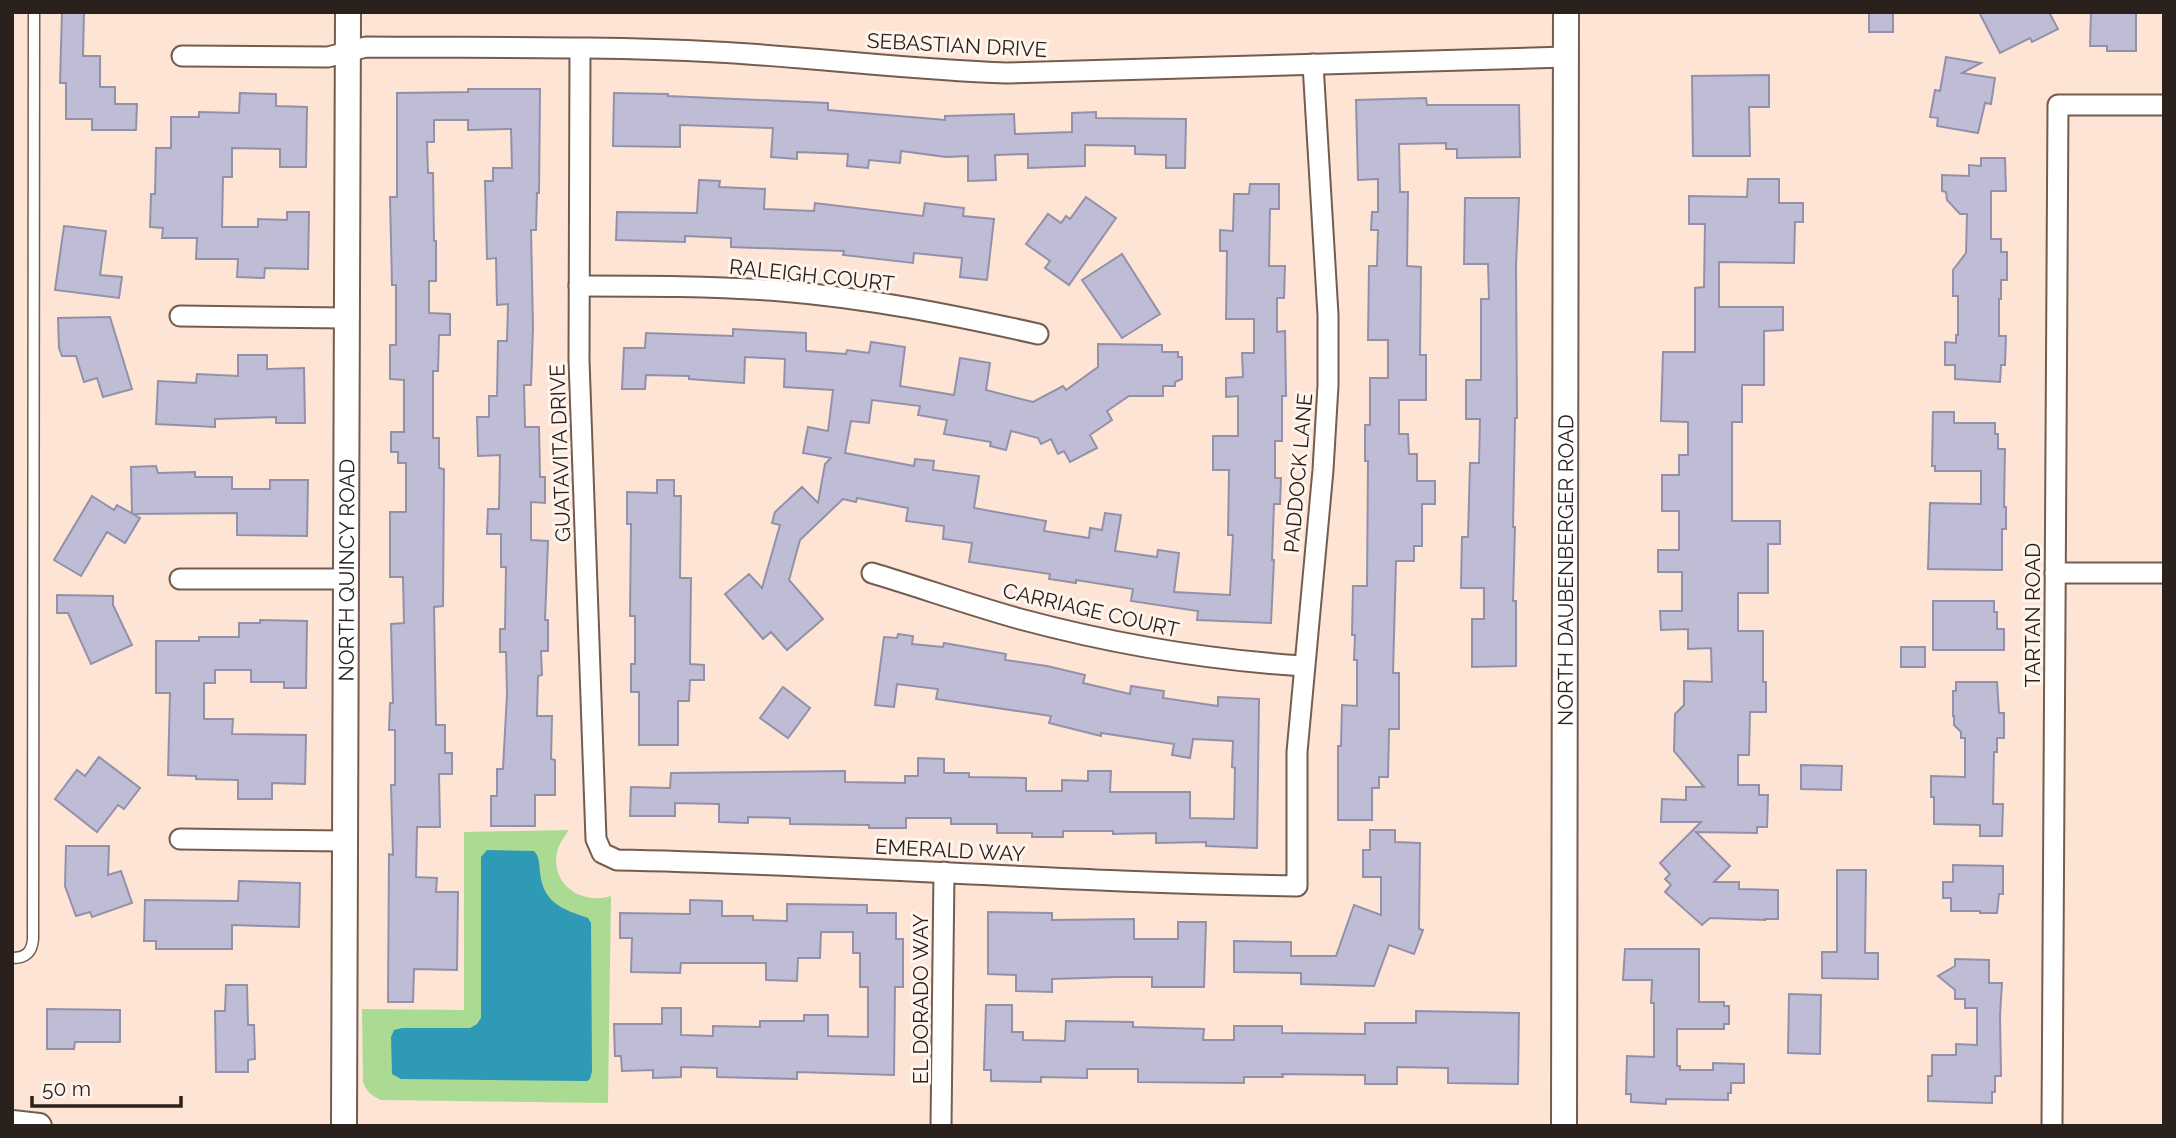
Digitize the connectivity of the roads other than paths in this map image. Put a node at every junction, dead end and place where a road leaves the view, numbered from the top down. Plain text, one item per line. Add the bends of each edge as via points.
1 (34, 12) edge
2 (348, 12) edge
3 (1566, 12) edge
4 (580, 49) junction
5 (348, 52) junction
6 (182, 56) dead end
7 (1566, 57) junction
8 (1313, 64) junction
9 (2164, 105) edge
10 (579, 286) junction
11 (180, 316) dead end
12 (346, 318) junction
13 (1038, 334) dead end
14 (872, 573) dead end
15 (2055, 573) junction
16 (2164, 573) edge
17 (180, 579) dead end
18 (346, 579) junction
19 (1304, 666) junction
20 (180, 839) dead end
21 (345, 841) junction
22 (602, 853) joint
23 (944, 872) junction
24 (1297, 886) joint
25 (12, 958) edge
26 (12, 1123) edge
27 (39, 1126) edge
28 (344, 1126) edge
29 (941, 1126) edge
30 (1564, 1126) edge
31 (2052, 1126) edge

1 - 25 lane via 33,939 29,953
2 - 5 street, NORTH QUINCY ROAD
3 - 7 street, NORTH DAUBENBERGER ROAD
4 - 5 street, SEBASTIAN DRIVE via 366,47
4 - 8 street, SEBASTIAN DRIVE via 715,51 996,73
4 - 10 street, GUATAVITA DRIVE
5 - 6 street, SEBASTIAN DRIVE via 328,57
5 - 12 street, NORTH QUINCY ROAD
7 - 8 street, SEBASTIAN DRIVE
7 - 30 street, NORTH DAUBENBERGER ROAD
8 - 19 street, PADDOCK LANE via 1328,385
9 - 15 street, TARTAN ROAD via 2058,105
10 - 13 street, RALEIGH COURT via 715,287 812,295 956,316
10 - 22 street, GUATAVITA DRIVE via 596,839
11 - 12 street
12 - 18 street, NORTH QUINCY ROAD
14 - 19 street, CARRIAGE COURT via 1020,619 1109,640 1205,657
15 - 16 street
15 - 31 street, TARTAN ROAD
17 - 18 street
18 - 21 street, NORTH QUINCY ROAD
19 - 24 street, PADDOCK LANE via 1297,762
20 - 21 street
21 - 28 street, NORTH QUINCY ROAD
22 - 23 street, EMERALD WAY via 617,860
23 - 24 street, EMERALD WAY
23 - 29 street, EL DORADO WAY
26 - 27 street

